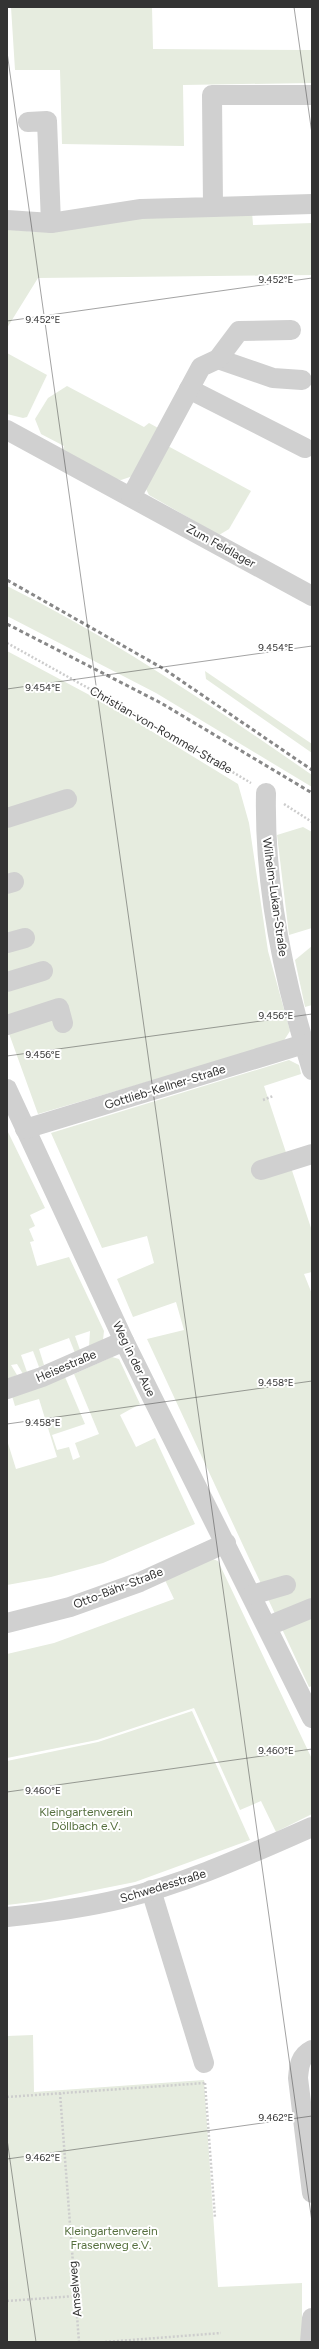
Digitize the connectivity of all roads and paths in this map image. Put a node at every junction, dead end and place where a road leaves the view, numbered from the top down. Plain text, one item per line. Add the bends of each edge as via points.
1 (312, 95) edge
2 (28, 122) dead end
3 (312, 204) edge
4 (213, 207) junction
5 (7, 220) edge
6 (51, 223) junction
7 (291, 330) dead end
8 (210, 363) junction
9 (302, 380) dead end
10 (189, 389) junction
11 (7, 430) edge
12 (304, 448) dead end
13 (131, 496) junction
14 (312, 596) edge
15 (7, 643) edge
16 (266, 793) junction
17 (67, 799) dead end
18 (7, 818) edge
19 (312, 822) edge
20 (43, 971) dead end
21 (7, 982) edge
22 (63, 1023) dead end
23 (7, 1025) edge
24 (304, 1044) junction
25 (312, 1070) edge
26 (7, 1091) edge
27 (274, 1096) dead end
28 (263, 1100) dead end
29 (25, 1129) junction
30 (312, 1154) edge
31 (261, 1170) dead end
32 (124, 1341) junction
33 (7, 1389) edge
34 (226, 1543) junction
35 (286, 1585) dead end
36 (252, 1595) junction
37 (312, 1608) edge
38 (7, 1623) edge
39 (268, 1626) junction
40 (307, 1694) edge
41 (312, 1718) edge
42 (312, 1827) edge
43 (151, 1890) junction
44 (7, 1917) edge
45 (312, 2050) edge
46 (204, 2063) joint
47 (205, 2083) junction
48 (60, 2093) junction
49 (7, 2097) edge
50 (312, 2192) edge
51 (215, 2218) dead end
52 (75, 2296) junction
53 (7, 2301) edge
54 (312, 2318) edge
55 (221, 2333) dead end
56 (79, 2342) edge
57 (105, 2342) edge
58 (310, 2342) edge

1 - 4 street via 212,95
2 - 6 street via 47,121
3 - 4 street
4 - 6 street via 141,209
5 - 6 street
7 - 8 street via 239,331
8 - 9 street via 273,378
8 - 10 street
10 - 12 street
10 - 13 street
11 - 13 street, Zum Feldlager
13 - 14 street, Zum Feldlager
15 - 16 path, Christian-von-Rommel-Straße via 200,752
16 - 19 path, Christian-von-Rommel-Straße
16 - 24 street, Wilhelm-Lukan-Straße via 265,836 278,936
17 - 18 street
20 - 21 street
22 - 23 street via 59,1008
24 - 25 street, Wilhelm-Lukan-Straße
24 - 29 street, Gottlieb-Kellner-Straße
26 - 29 street, Weg in der Aue
27 - 28 path
29 - 32 street, Weg in der Aue
30 - 31 street
32 - 33 street, Heisestraße via 42,1378
32 - 34 street, Weg in der Aue
34 - 36 street, Weg in der Aue
34 - 38 street, Otto-Bähr-Straße via 70,1607
35 - 36 street
36 - 39 street, Weg in der Aue
37 - 39 street
39 - 40 street, Weg in der Aue
40 - 41 street, Weg in der Aue
42 - 43 street, Schwedesstraße via 209,1872
43 - 44 street, Schwedesstraße via 122,1899
43 - 46 street
45 - 50 street via 306,2053 299,2064 298,2078
46 - 47 path
47 - 48 path
47 - 51 path
48 - 49 path
48 - 52 path, Amselweg
52 - 53 path
52 - 56 path, Amselweg
54 - 58 street
55 - 57 path

